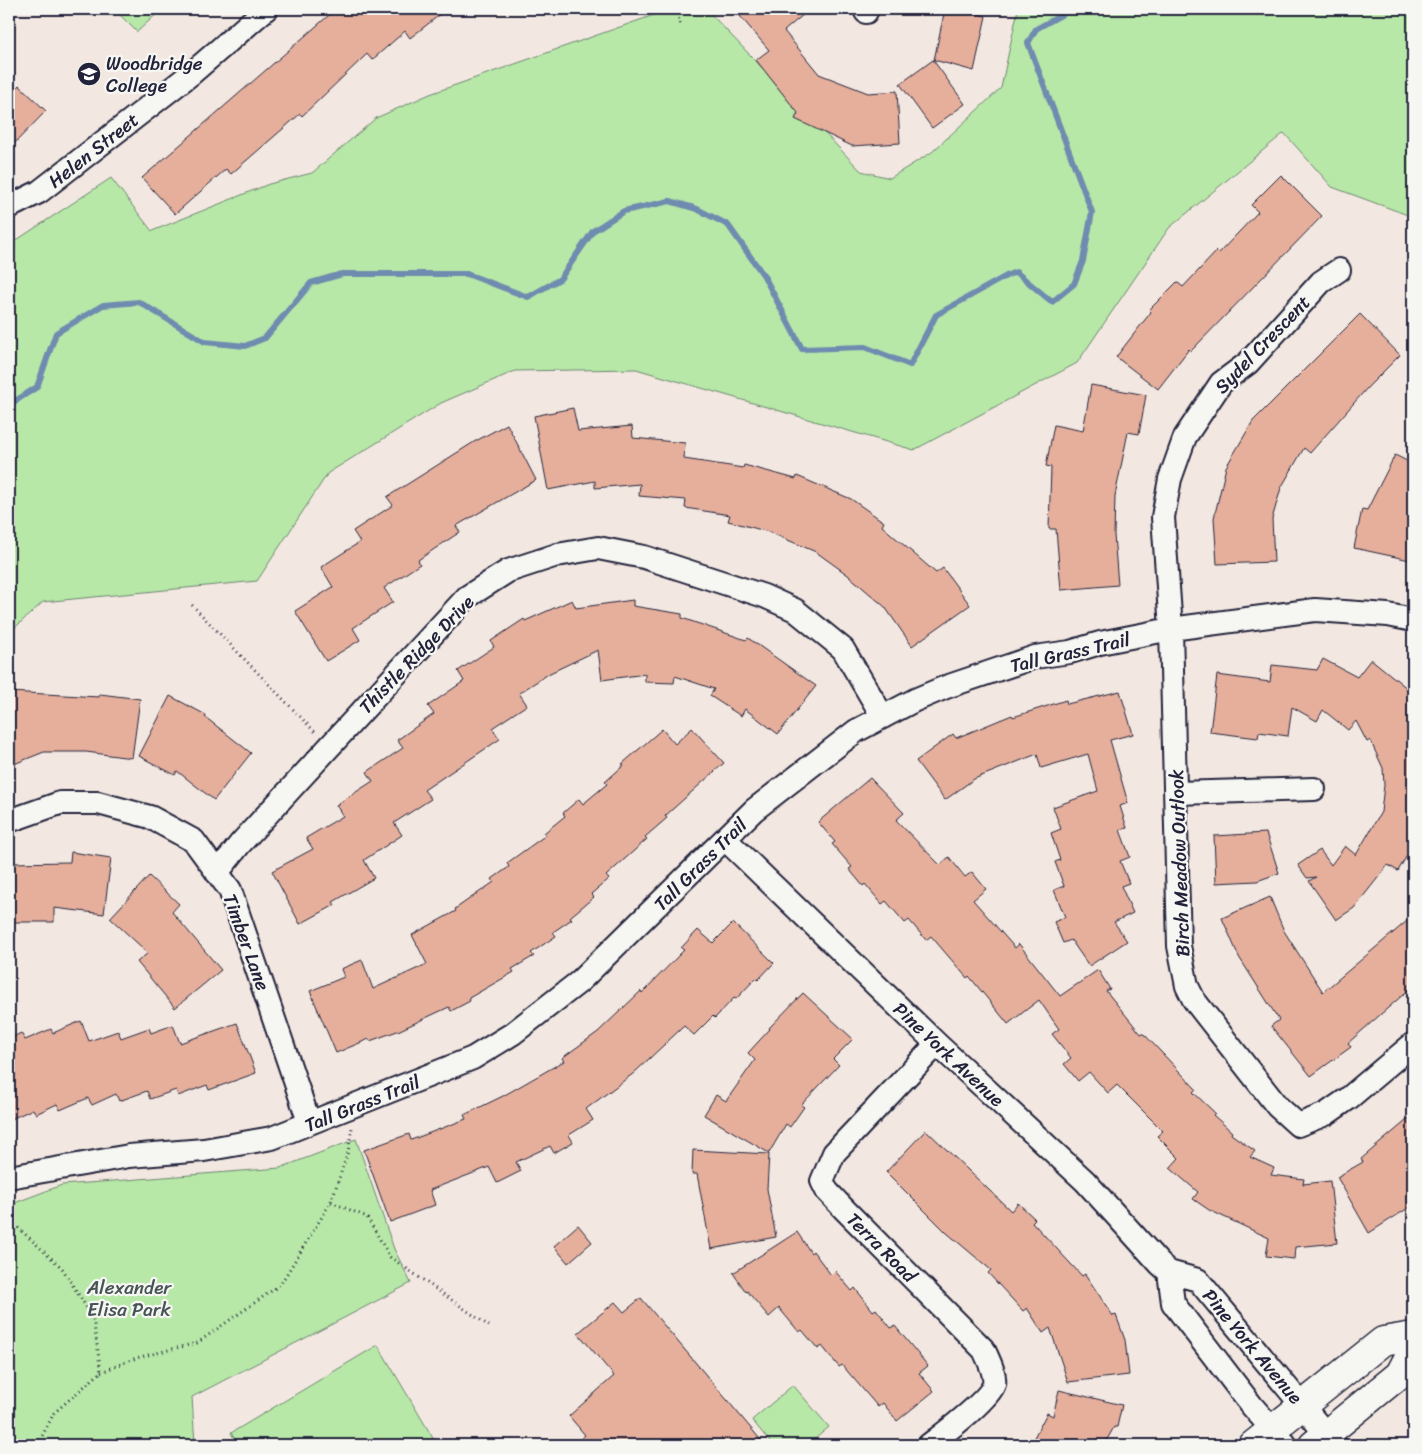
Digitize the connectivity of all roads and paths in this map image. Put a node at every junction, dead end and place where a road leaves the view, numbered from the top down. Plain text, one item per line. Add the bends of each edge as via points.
1 (266, 9) edge
2 (675, 9) edge
3 (681, 25) dead end
4 (9, 207) edge
5 (1339, 270) dead end
6 (192, 605) dead end
7 (1413, 620) edge
8 (1171, 629) junction
9 (883, 717) junction
10 (329, 747) junction
11 (1314, 789) dead end
12 (1176, 793) junction
13 (9, 821) edge
14 (725, 839) junction
15 (217, 873) junction
16 (937, 1044) junction
17 (1413, 1044) edge
18 (357, 1103) junction
19 (308, 1122) junction
20 (9, 1177) edge
21 (331, 1202) junction
22 (9, 1216) edge
23 (1170, 1272) junction
24 (489, 1326) dead end
25 (1413, 1336) edge
26 (1413, 1349) edge
27 (101, 1372) junction
28 (1304, 1406) junction
29 (1270, 1440) edge
30 (1325, 1442) edge
31 (33, 1445) edge
32 (929, 1445) edge

1 - 4 street, Helen Street via 192,73 39,192
2 - 3 path
5 - 8 street, Sydel Crescent via 1321,282 1248,363 1221,383 1185,437 1170,479 1162,517
6 - 10 path
7 - 8 street, Tall Grass Trail via 1315,610
8 - 9 street, Tall Grass Trail via 1035,657 946,687
8 - 12 street, Birch Meadow Outlook
9 - 10 street, Thistle Ridge Drive via 843,650 795,610 764,596 653,560 598,548 557,555 508,571 466,597
9 - 14 street, Tall Grass Trail via 836,745 754,810
10 - 15 street, Thistle Ridge Drive
11 - 12 street
12 - 17 street, Birch Meadow Outlook via 1179,946 1187,986 1194,1000 1278,1106 1298,1125 1326,1114
13 - 15 street, Timber Lane via 60,803 98,803 121,808 150,817 194,841
14 - 16 street, Pine York Avenue
14 - 18 street, Tall Grass Trail via 579,982 512,1034 473,1058
15 - 19 street, Timber Lane via 230,890 240,916
16 - 23 street, Pine York Avenue via 1085,1181
16 - 32 street, Terra Road via 834,1153 822,1181 844,1210 984,1350 990,1361 994,1383 988,1396
18 - 19 street, Tall Grass Trail
18 - 21 path via 348,1152
19 - 20 street, Tall Grass Trail via 272,1138 239,1145 129,1156
21 - 24 path via 366,1217 390,1256
21 - 27 path via 280,1285 196,1343 136,1358
22 - 27 path via 62,1268 93,1318
23 - 28 street, Pine York Avenue via 1198,1280
23 - 29 street, Pine York Avenue via 1173,1302
25 - 28 main road via 1383,1341
26 - 30 main road via 1400,1374
27 - 31 path via 54,1413 40,1440
28 - 29 main road
28 - 30 street, Pine York Avenue

